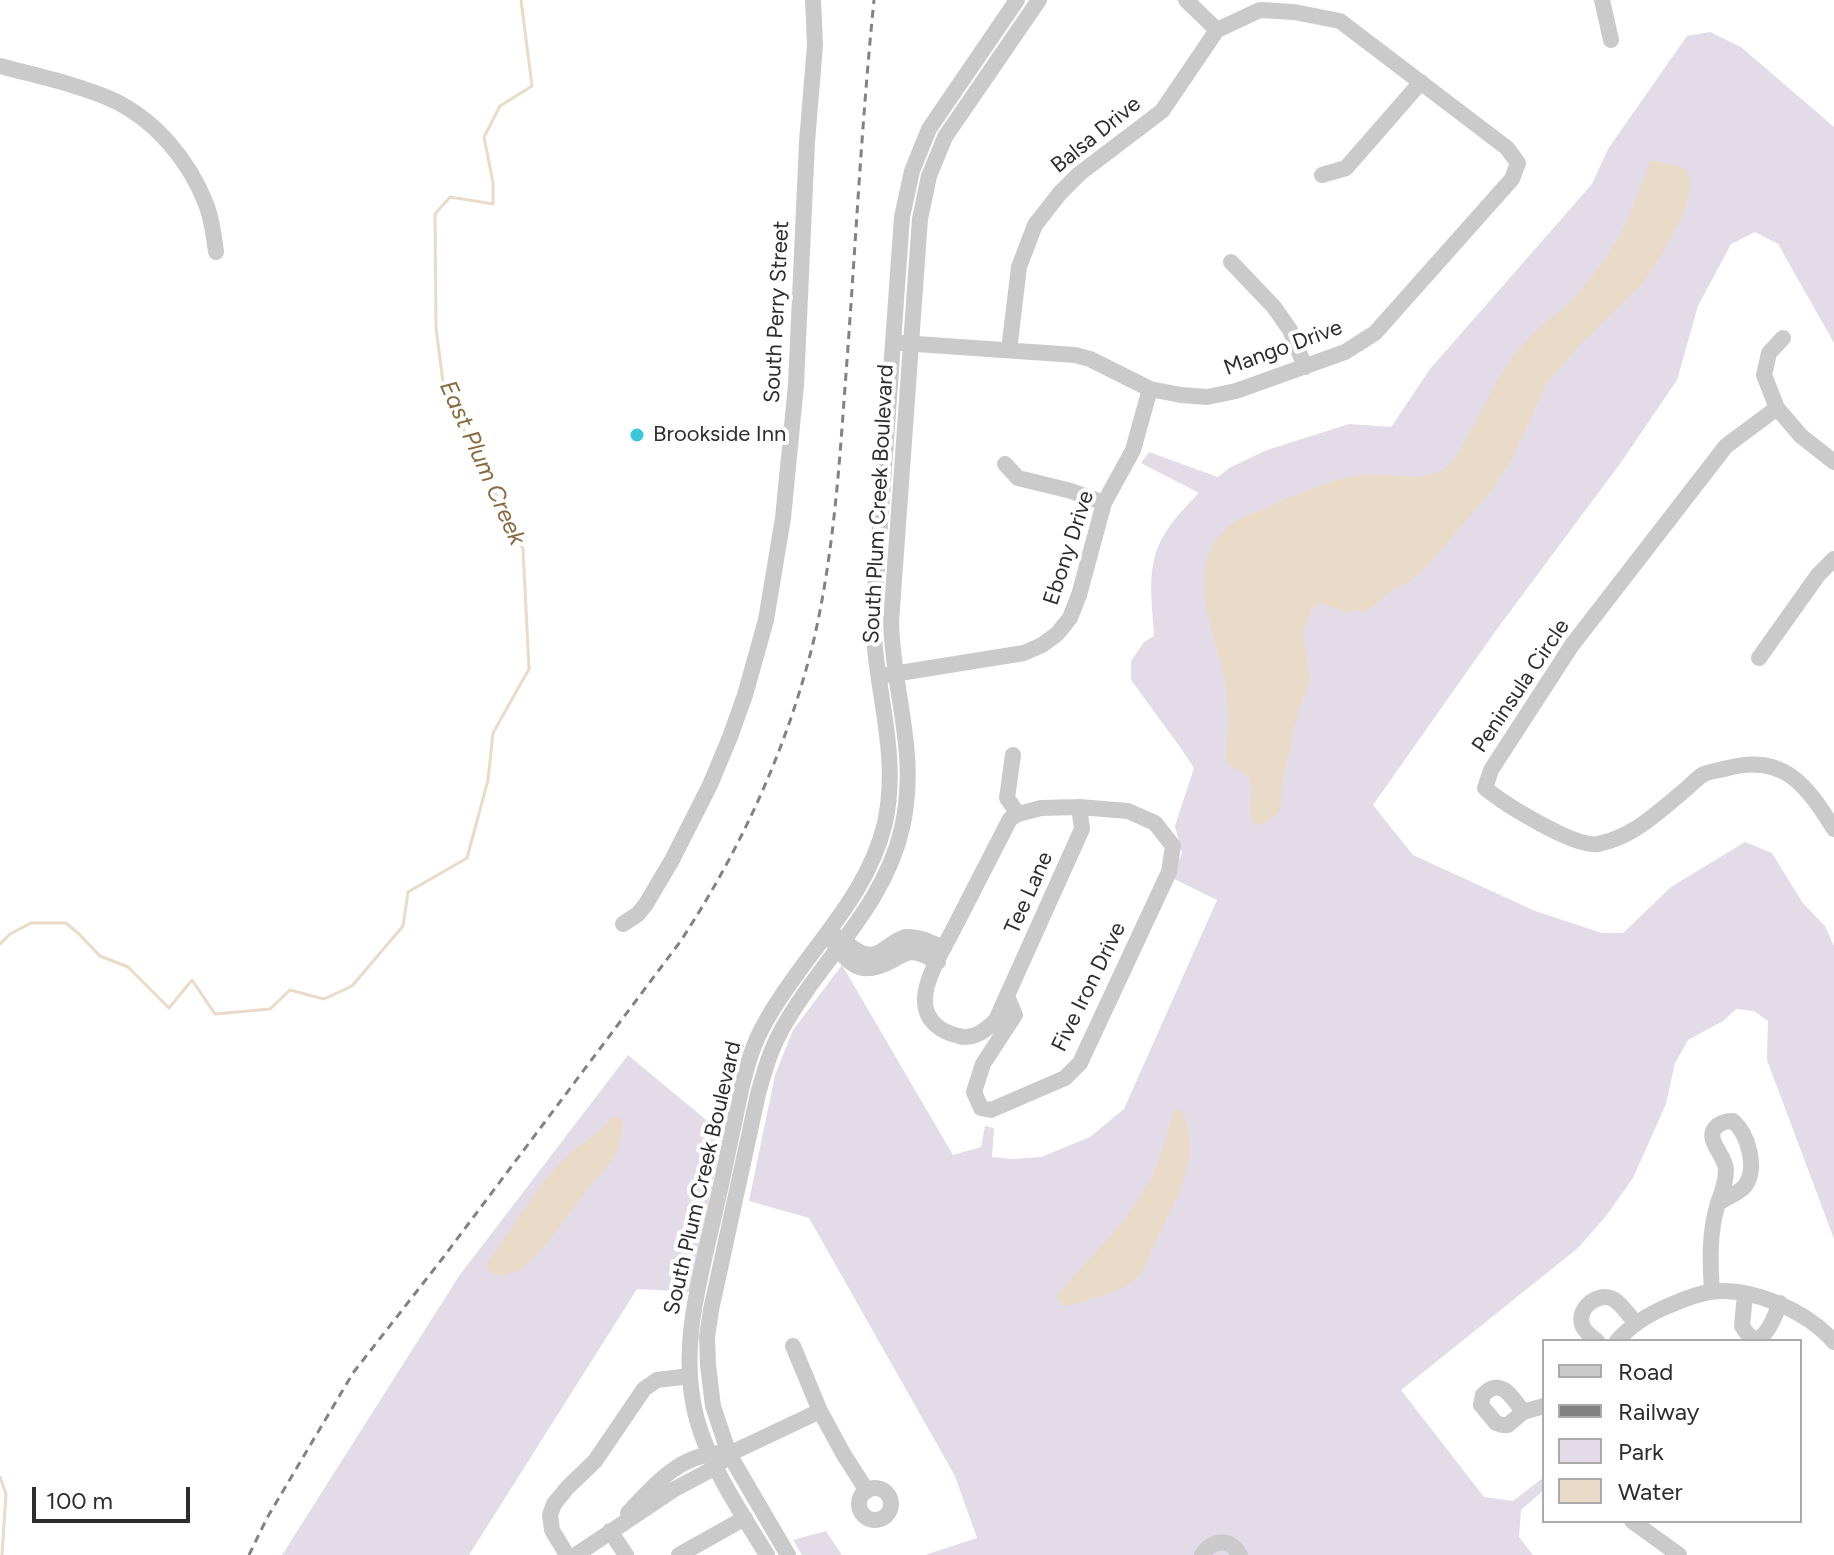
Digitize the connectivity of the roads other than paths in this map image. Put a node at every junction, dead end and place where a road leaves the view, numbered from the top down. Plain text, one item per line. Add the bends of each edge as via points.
1 (813, 0) edge
2 (1017, 0) edge
3 (1039, 0) edge
4 (1186, 0) edge
5 (1602, 0) edge
6 (1217, 30) junction
7 (1611, 40) dead end
8 (0, 66) edge
9 (1421, 82) junction
10 (1322, 175) dead end
11 (216, 252) dead end
12 (1231, 262) dead end
13 (1783, 338) dead end
14 (893, 343) junction
15 (910, 344) junction
16 (1009, 350) junction
17 (1305, 367) junction
18 (1150, 389) junction
19 (1777, 408) junction
20 (1834, 462) edge
21 (1005, 464) dead end
22 (1104, 503) junction
23 (1834, 559) edge
24 (1759, 658) dead end
25 (895, 674) junction
26 (877, 677) junction
27 (1013, 755) dead end
28 (1079, 807) junction
29 (1018, 814) junction
30 (1834, 829) edge
31 (623, 924) dead end
32 (827, 933) junction
33 (841, 946) junction
34 (941, 955) junction
35 (1007, 996) junction
36 (1718, 1203) junction
37 (1712, 1291) junction
38 (1745, 1294) junction
39 (1780, 1303) junction
40 (1636, 1323) junction
41 (1595, 1339) edge
42 (1619, 1339) edge
43 (1834, 1342) edge
44 (793, 1346) dead end
45 (690, 1376) junction
46 (1542, 1407) edge
47 (820, 1411) junction
48 (1523, 1412) dead end
49 (729, 1454) junction
50 (713, 1460) junction
51 (867, 1491) dead end
52 (745, 1518) junction
53 (1635, 1523) edge
54 (610, 1531) junction
55 (567, 1555) edge
56 (576, 1555) edge
57 (626, 1555) edge
58 (679, 1555) edge
59 (767, 1555) edge
60 (788, 1555) edge
61 (1202, 1555) edge
62 (1240, 1555) edge
63 (1679, 1555) edge

1 - 31 street, South Perry Street via 799,344 785,498 766,620 710,785 646,904
2 - 14 street, South Plum Creek Boulevard via 936,117 917,156 902,217
3 - 15 street, South Plum Creek Boulevard via 951,126 934,162 920,219
4 - 6 street
5 - 7 street
6 - 9 street via 1260,10 1340,21
6 - 16 street, Balsa Drive via 1162,111 1079,174 1035,225 1019,267
8 - 11 street via 96,93 144,119 174,149 195,182 211,217
9 - 10 street via 1346,168
9 - 17 street, Mango Drive via 1507,148 1518,163 1512,179 1375,333
12 - 17 street via 1274,307
13 - 19 street via 1769,353 1764,375
14 - 15 street, Mango Drive
14 - 26 street, South Plum Creek Boulevard via 874,595
15 - 16 street, Mango Drive
15 - 25 street, South Plum Creek Boulevard via 892,609
16 - 18 street, Mango Drive via 1083,357
17 - 18 street, Mango Drive via 1207,397
18 - 22 street, Ebony Drive via 1133,450
19 - 20 street
19 - 30 street, Peninsula Circle via 1726,446 1582,633 1491,770 1485,788 1560,834 1595,845 1635,830 1704,774 1741,765 1769,766 1794,777
21 - 22 street via 1018,478
22 - 25 street, Ebony Drive via 1079,595 1057,634 1024,653
23 - 24 street
25 - 26 street, Ebony Drive
25 - 33 street, South Plum Creek Boulevard via 908,754 906,807 889,869
26 - 32 street, South Plum Creek Boulevard via 890,755 884,824 863,879
27 - 29 street via 1007,798
28 - 29 street
28 - 35 street, Tee Lane via 1082,829
28 - 35 street, Five Iron Drive via 1128,811 1155,823 1173,846 1169,872 1080,1063 1065,1078 991,1110 981,1108 974,1092 983,1064 1015,1015
29 - 34 street via 1010,819
32 - 33 street
32 - 45 street, South Plum Creek Boulevard via 771,1012 745,1071 691,1320
33 - 34 street via 854,966 869,970 910,952
33 - 49 street, South Plum Creek Boulevard via 786,1021 758,1094 711,1310 707,1352 710,1392
34 - 35 street via 924,1002 932,1023 946,1033 965,1037 985,1032
36 - 36 street via 1742,1189 1750,1173 1749,1153 1733,1121 1722,1122 1712,1134 1726,1169
36 - 37 street via 1710,1242
37 - 38 street
37 - 40 street
38 - 39 street
38 - 39 street via 1742,1326 1753,1337 1767,1333
39 - 43 street
40 - 41 street via 1614,1299 1601,1297 1581,1317
40 - 42 street
44 - 47 street
45 - 50 street, South Plum Creek Boulevard via 696,1416
45 - 55 street via 657,1380 644,1389 595,1461 554,1504 552,1530
46 - 48 street
47 - 49 street
47 - 51 street
49 - 50 street
49 - 60 street, South Plum Creek Boulevard
50 - 52 street, South Plum Creek Boulevard
50 - 54 street via 696,1458 665,1475
52 - 58 street
52 - 59 street, South Plum Creek Boulevard
53 - 63 street
54 - 56 street
54 - 57 street
61 - 62 street via 1220,1542

